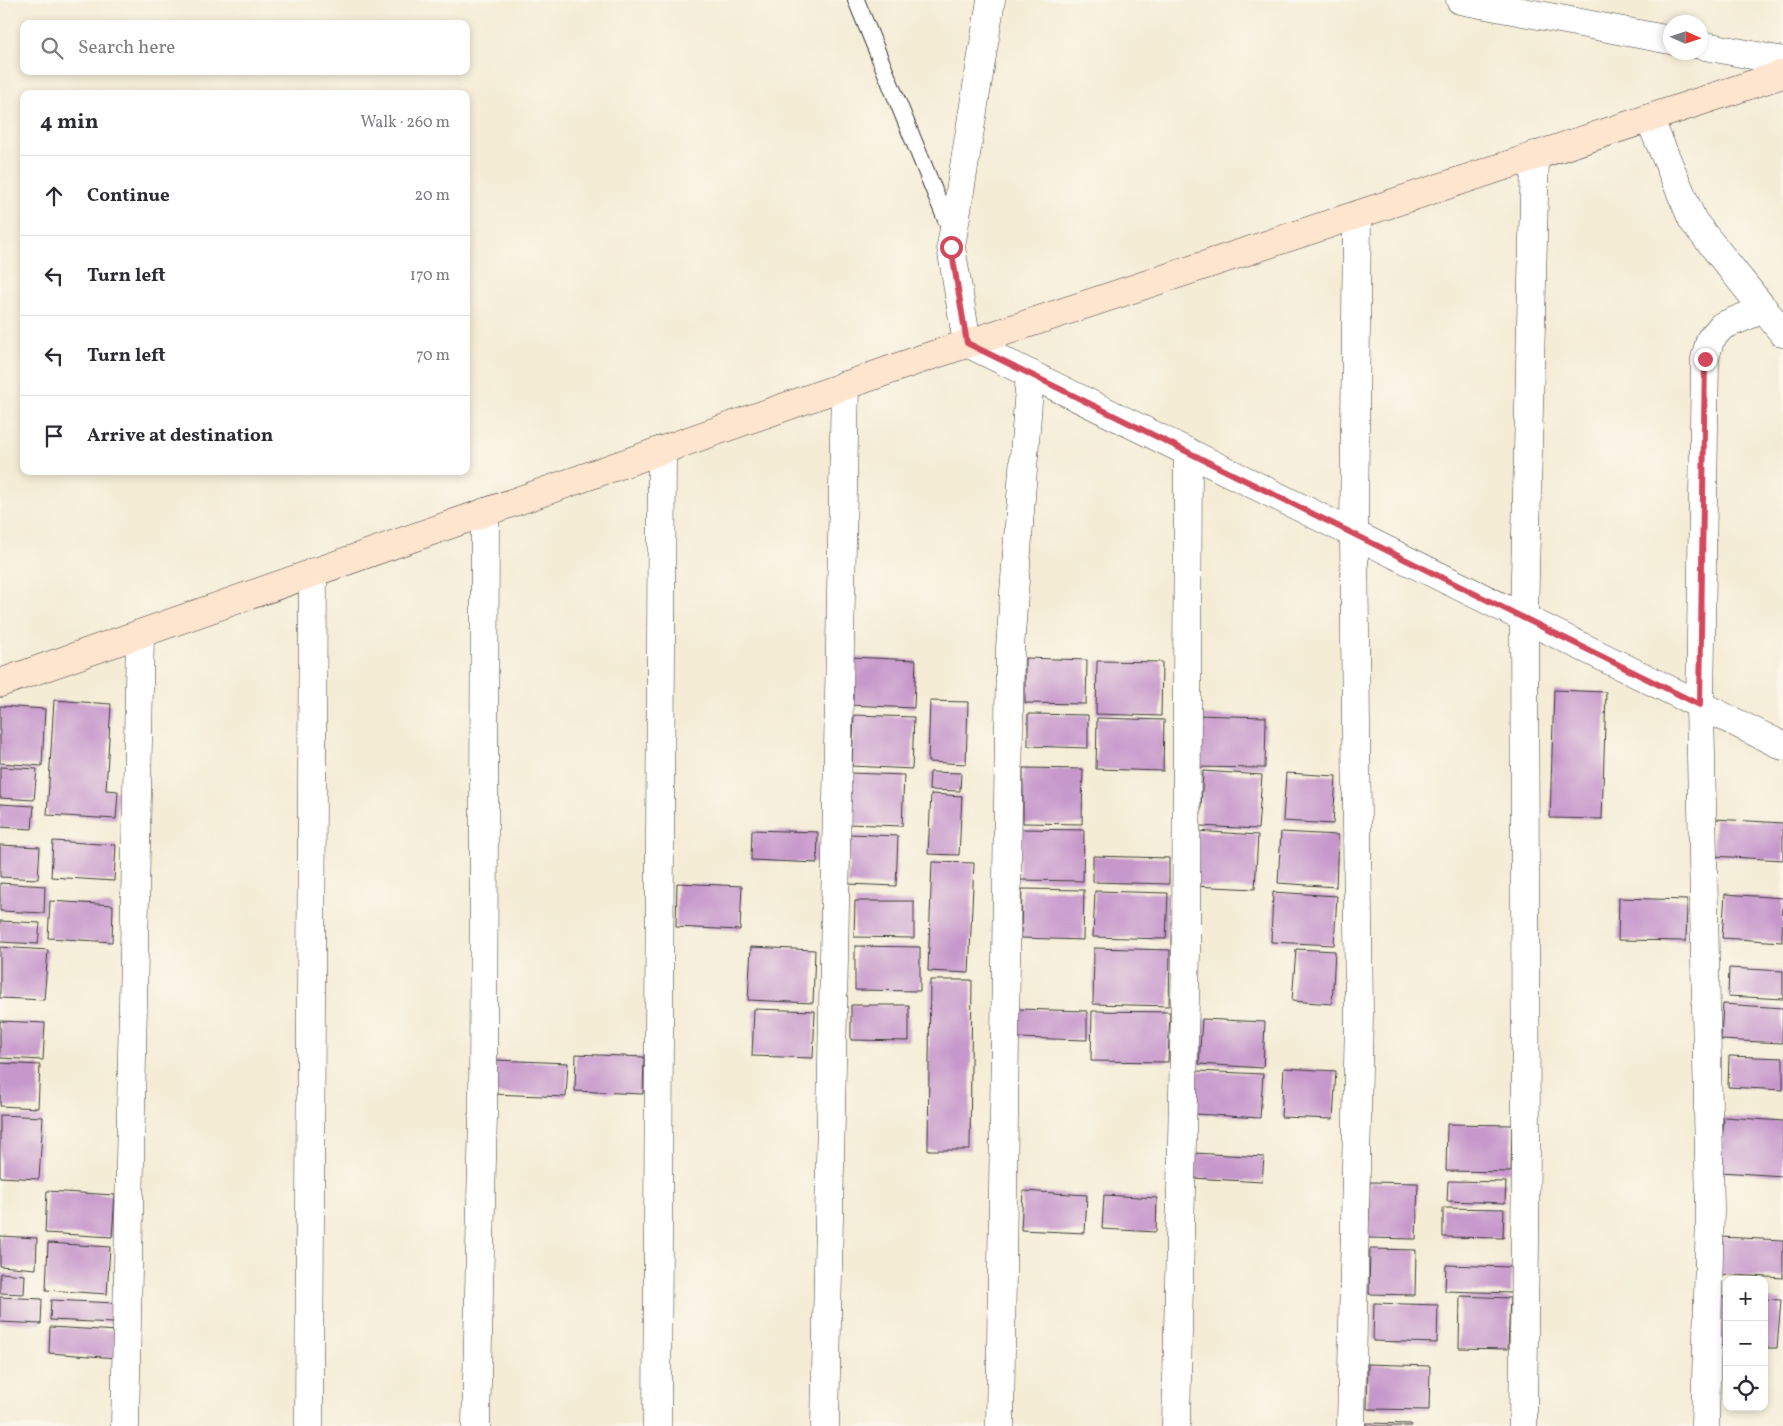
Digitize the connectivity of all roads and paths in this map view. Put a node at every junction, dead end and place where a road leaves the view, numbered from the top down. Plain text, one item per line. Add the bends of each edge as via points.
1 (856, 0) edge
2 (991, 0) edge
3 (1460, 0) edge
4 (1663, 39) edge
5 (1708, 47) edge
6 (1783, 61) edge
7 (1783, 74) edge
8 (1757, 83) junction
9 (1783, 88) edge
10 (1649, 118) junction
11 (1535, 155) junction
12 (1357, 215) junction
13 (952, 236) junction
14 (1764, 309) junction
15 (1783, 333) edge
16 (967, 343) junction
17 (1030, 374) junction
18 (845, 385) junction
19 (662, 450) junction
20 (1188, 452) junction
21 (485, 512) junction
22 (1354, 534) junction
23 (313, 572) junction
24 (1524, 618) junction
25 (140, 634) junction
26 (0, 683) edge
27 (1700, 705) junction
28 (1783, 746) edge
29 (124, 1426) edge
30 (309, 1426) edge
31 (476, 1426) edge
32 (657, 1426) edge
33 (825, 1426) edge
34 (1000, 1426) edge
35 (1176, 1426) edge
36 (1351, 1426) edge
37 (1523, 1426) edge
38 (1705, 1426) edge

1 - 13 lane
2 - 13 street
3 - 4 street
5 - 6 street
7 - 8 main road
8 - 9 street
8 - 10 main road
10 - 11 main road
10 - 14 street via 1693,221
11 - 12 main road
11 - 24 street
12 - 16 main road
12 - 22 street
13 - 16 street via 951,247
14 - 15 street
14 - 27 street via 1722,326 1710,340 1705,359
16 - 17 street
16 - 18 main road
17 - 20 street
17 - 34 street via 1010,648
18 - 19 main road
18 - 33 street
19 - 21 main road
19 - 32 street
20 - 22 street
20 - 35 street via 1186,952
21 - 23 main road
21 - 31 street via 484,1105
22 - 24 street
22 - 36 street via 1359,1015
23 - 25 main road
23 - 30 street
24 - 27 street
24 - 37 street via 1526,1148
25 - 26 main road
25 - 29 street
27 - 28 street
27 - 38 street via 1710,1210

